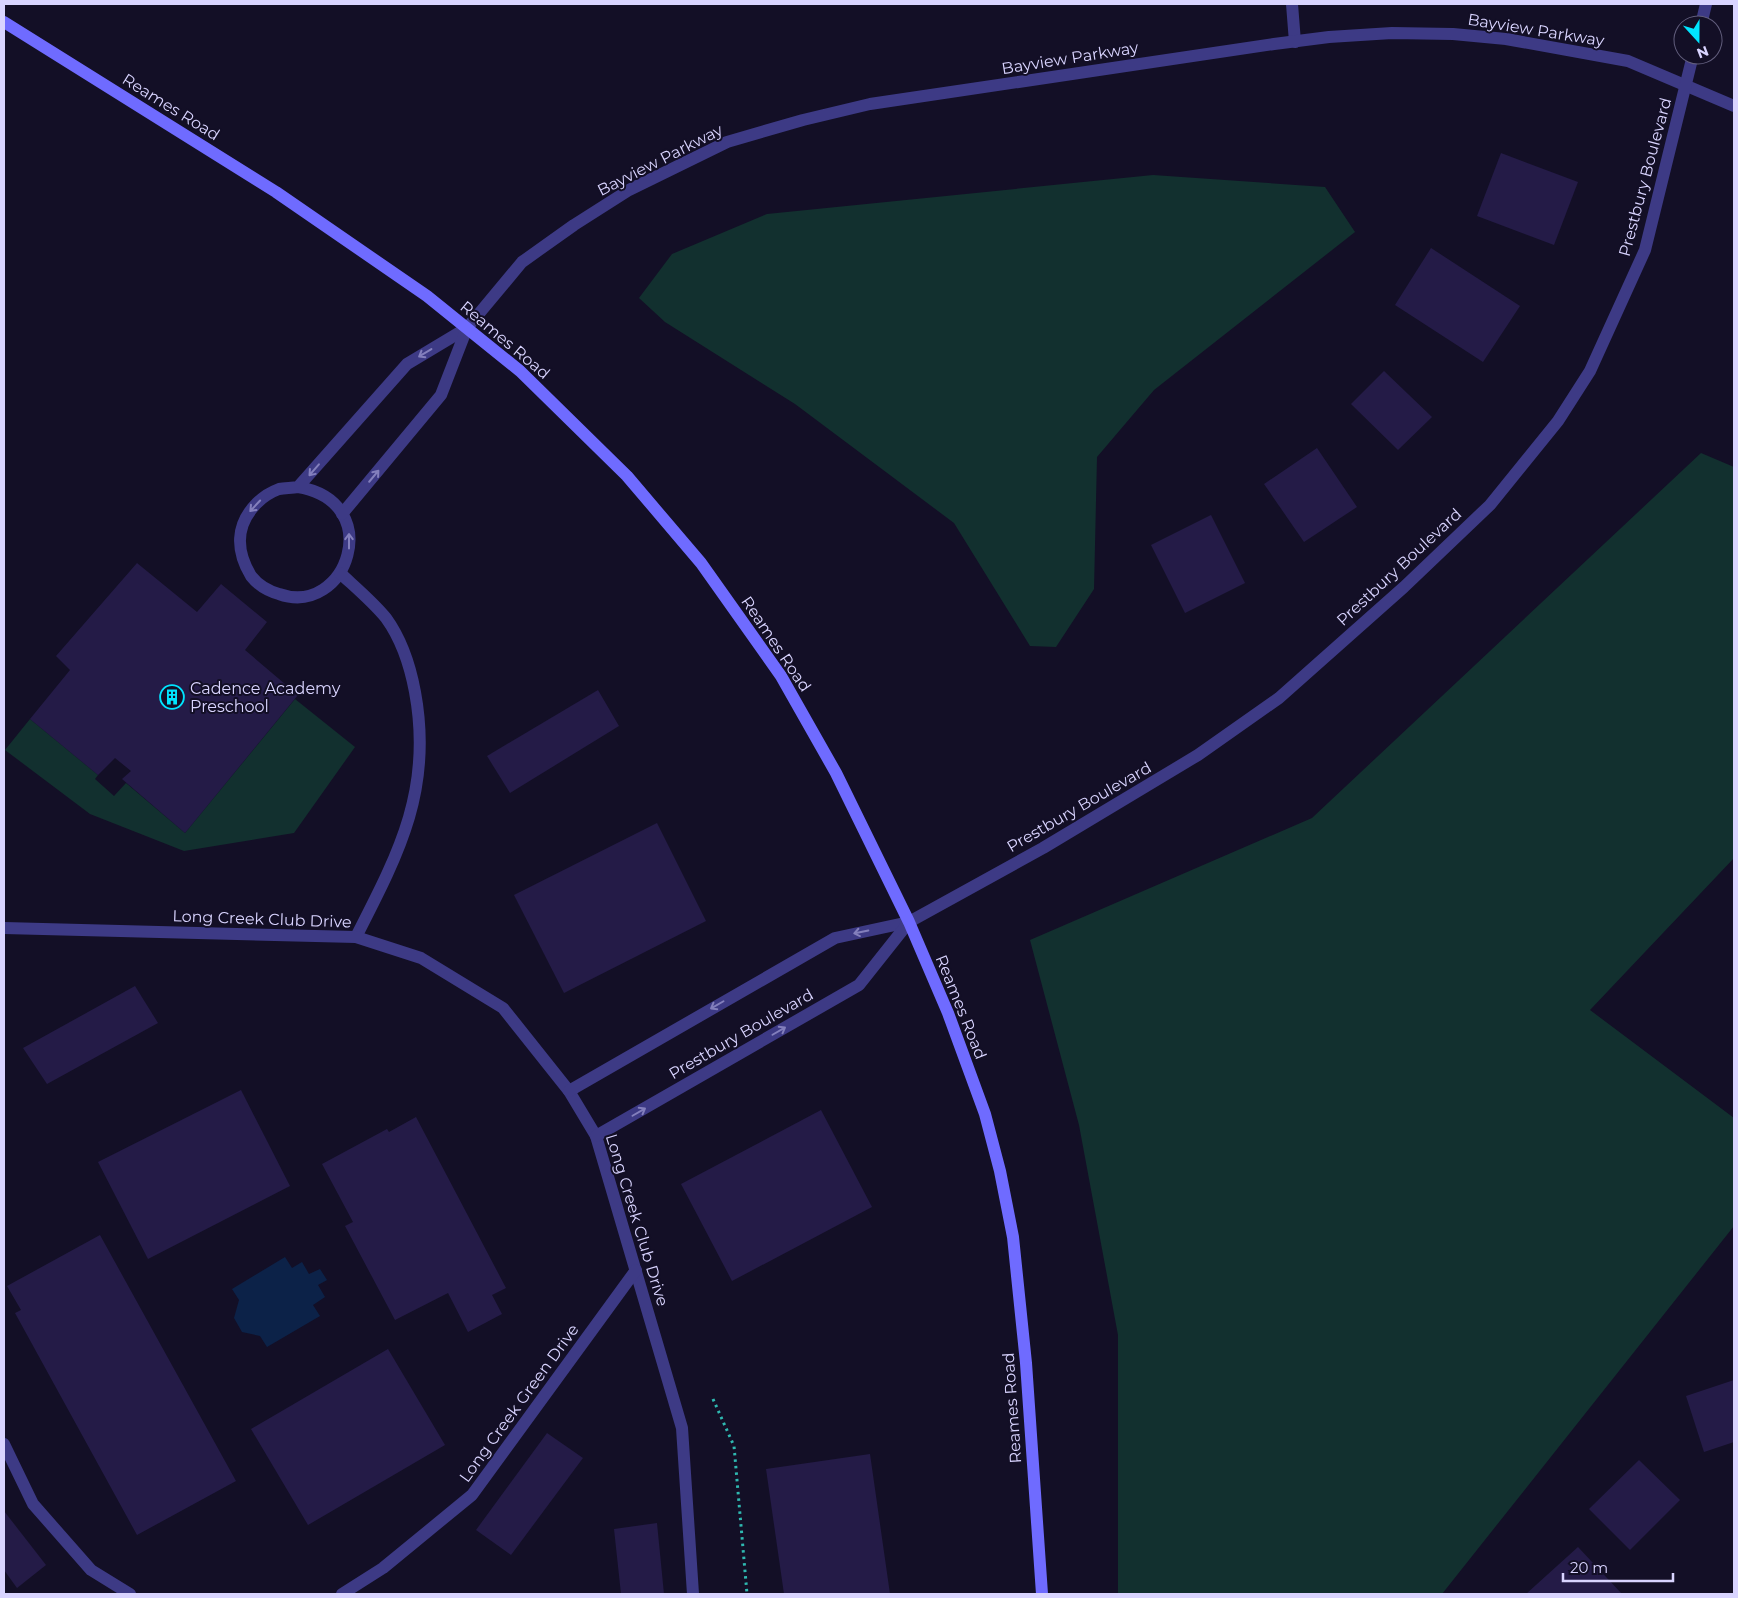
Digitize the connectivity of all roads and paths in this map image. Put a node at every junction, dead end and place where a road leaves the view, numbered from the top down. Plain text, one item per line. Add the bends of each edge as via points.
1 (1292, 4) edge
2 (4, 22) edge
3 (1295, 42) junction
4 (1691, 65) edge
5 (1686, 85) junction
6 (1734, 106) edge
7 (467, 328) junction
8 (298, 487) junction
9 (342, 514) junction
10 (340, 572) junction
11 (909, 922) junction
12 (4, 928) edge
13 (356, 937) junction
14 (569, 1091) junction
15 (596, 1136) junction
16 (636, 1270) junction
17 (712, 1399) dead end
18 (4, 1444) edge
19 (130, 1594) edge
20 (342, 1594) edge
21 (693, 1594) edge
22 (747, 1594) edge
23 (1042, 1594) edge

1 - 3 street
2 - 7 main road, Reames Road via 276,192 427,296
3 - 5 street, Bayview Parkway via 1392,33 1506,39 1628,61
3 - 7 street, Bayview Parkway via 870,104 727,142 629,190 574,224 522,262
4 - 5 street, Prestbury Boulevard
5 - 6 street, Bayview Parkway
5 - 11 street, Prestbury Boulevard via 1645,250 1590,371 1558,421 1490,505 1279,698 1198,755 1043,848
7 -> 8 street via 407,364
9 -> 7 street via 441,395
7 - 11 main road, Reames Road via 520,371 628,476 701,563 781,676 836,773
8 - 9 street via 324,495
8 -> 10 street via 280,489 263,497 250,510 242,527 240,545 244,563 254,579 268,591 285,597 304,597 322,591
10 -> 9 street via 346,565 350,547 349,530
10 - 13 street via 386,618 400,641 411,671 421,736 415,795 406,829 390,871
11 -> 14 street, Prestbury Boulevard via 835,938
15 -> 11 street, Prestbury Boulevard via 859,985
11 - 23 main road, Reames Road via 948,1013 985,1114 1000,1171 1013,1237 1026,1363
12 - 13 street, Long Creek Club Drive
13 - 14 street, Long Creek Club Drive via 421,958 503,1008
14 - 15 street, Long Creek Club Drive
15 - 16 street, Long Creek Club Drive
16 - 20 street, Long Creek Green Drive via 472,1495 383,1568
16 - 21 street, Long Creek Club Drive via 682,1428
17 - 22 path via 734,1446
18 - 19 street via 33,1504 91,1570

